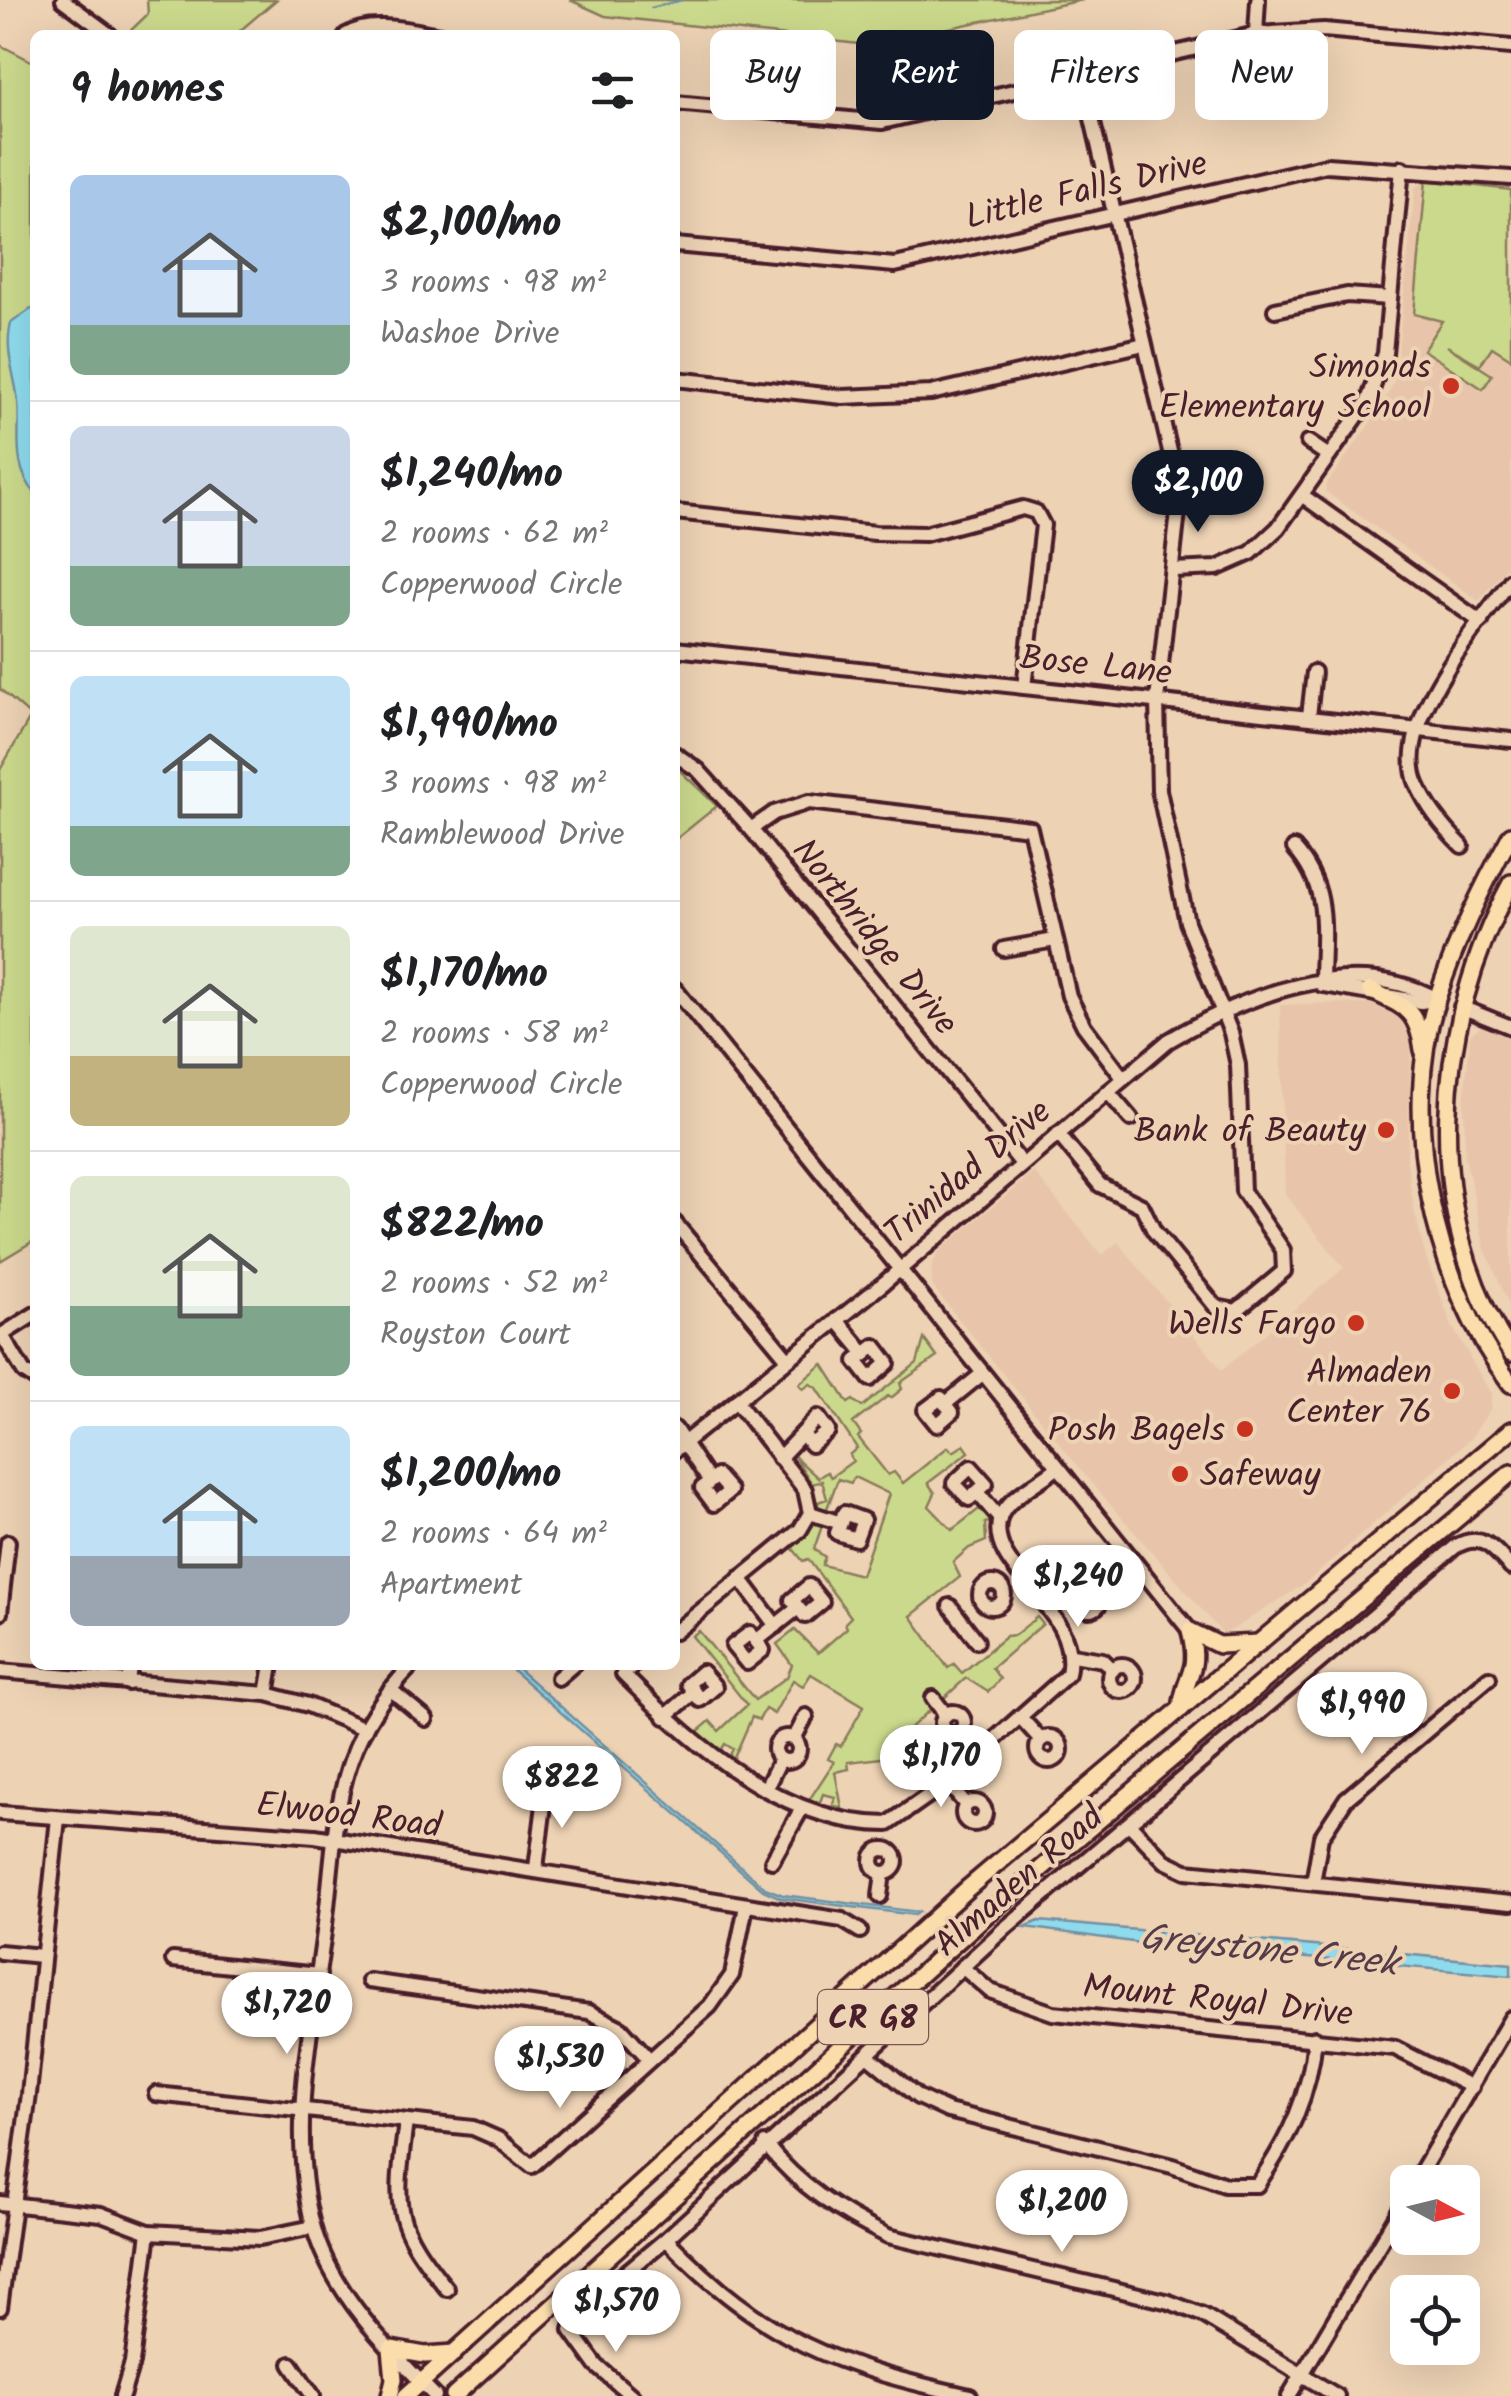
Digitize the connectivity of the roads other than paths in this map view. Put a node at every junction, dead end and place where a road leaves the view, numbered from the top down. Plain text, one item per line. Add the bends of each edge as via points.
1 (63, 0) edge
2 (1258, 0) edge
3 (103, 30) edge
4 (376, 30) edge
5 (406, 30) edge
6 (1256, 30) edge
7 (1328, 30) edge
8 (1511, 47) edge
9 (1014, 92) edge
10 (680, 103) edge
11 (1093, 120) edge
12 (1402, 168) junction
13 (1511, 178) edge
14 (1116, 213) junction
15 (680, 244) edge
16 (1389, 298) junction
17 (1276, 310) dead end
18 (1144, 344) junction
19 (680, 380) edge
20 (1308, 442) dead end
21 (1329, 456) junction
22 (1303, 496) junction
23 (680, 513) edge
24 (1174, 570) junction
25 (1511, 580) edge
26 (1482, 622) junction
27 (680, 650) edge
28 (1314, 672) dead end
29 (1024, 686) junction
30 (1157, 700) junction
31 (1310, 716) junction
32 (1418, 730) junction
33 (1511, 740) edge
34 (680, 757) edge
35 (751, 829) junction
36 (1511, 836) edge
37 (1462, 846) dead end
38 (1294, 848) dead end
39 (1511, 883) edge
40 (1056, 940) junction
41 (1004, 949) dead end
42 (1322, 985) junction
43 (1370, 990) junction
44 (680, 996) edge
45 (1436, 999) junction
46 (1461, 1007) junction
47 (1221, 1009) junction
48 (1511, 1026) edge
49 (1426, 1069) junction
50 (1123, 1078) junction
51 (1108, 1092) junction
52 (1131, 1119) dead end
53 (1058, 1134) junction
54 (1022, 1164) junction
55 (680, 1229) edge
56 (898, 1270) junction
57 (30, 1317) edge
58 (837, 1320) junction
59 (1, 1335) edge
60 (1511, 1353) edge
61 (865, 1354) dead end
62 (788, 1359) junction
63 (982, 1374) junction
64 (30, 1376) edge
65 (1511, 1384) edge
66 (736, 1401) junction
67 (946, 1404) dead end
68 (1511, 1430) edge
69 (804, 1435) dead end
70 (681, 1446) edge
71 (779, 1458) junction
72 (1058, 1467) junction
73 (1511, 1472) edge
74 (710, 1482) dead end
75 (978, 1492) dead end
76 (810, 1512) junction
77 (1000, 1518) junction
78 (841, 1524) dead end
79 (8, 1542) dead end
80 (1511, 1568) edge
81 (1022, 1575) junction
82 (740, 1578) junction
83 (1104, 1587) dead end
84 (950, 1606) dead end
85 (798, 1608) dead end
86 (0, 1613) edge
87 (960, 1619) junction
88 (1059, 1622) junction
89 (776, 1626) junction
90 (680, 1628) edge
91 (1190, 1631) junction
92 (977, 1641) dead end
93 (756, 1642) dead end
94 (1258, 1642) junction
95 (1072, 1656) junction
96 (129, 1670) edge
97 (271, 1670) edge
98 (407, 1670) edge
99 (567, 1670) edge
100 (626, 1670) edge
101 (0, 1671) edge
102 (714, 1675) dead end
103 (558, 1678) dead end
104 (1489, 1678) dead end
105 (128, 1683) junction
106 (390, 1689) junction
107 (1135, 1691) dead end
108 (267, 1694) junction
109 (933, 1698) dead end
110 (1181, 1709) junction
111 (665, 1716) junction
112 (806, 1716) dead end
113 (1020, 1717) junction
114 (426, 1719) dead end
115 (364, 1729) junction
116 (977, 1756) junction
117 (1062, 1760) dead end
118 (947, 1782) junction
119 (766, 1788) junction
120 (546, 1789) dead end
121 (802, 1808) junction
122 (0, 1813) edge
123 (58, 1818) junction
124 (888, 1824) junction
125 (1129, 1824) junction
126 (986, 1826) dead end
127 (336, 1840) junction
128 (772, 1861) dead end
129 (536, 1868) junction
130 (1314, 1882) junction
131 (880, 1896) dead end
132 (1511, 1903) edge
133 (746, 1906) junction
134 (860, 1931) dead end
135 (0, 1952) edge
136 (42, 1956) junction
137 (173, 1960) dead end
138 (962, 1967) junction
139 (319, 1976) junction
140 (370, 1980) dead end
141 (1511, 2018) edge
142 (1316, 2038) junction
143 (867, 2055) junction
144 (649, 2059) junction
145 (1472, 2086) junction
146 (156, 2094) dead end
147 (303, 2108) junction
148 (406, 2122) junction
149 (765, 2144) junction
150 (1425, 2165) edge
151 (0, 2203) edge
152 (16, 2203) junction
153 (1390, 2226) edge
154 (313, 2227) junction
155 (148, 2232) junction
156 (666, 2238) junction
157 (447, 2288) dead end
158 (0, 2308) edge
159 (391, 2349) junction
160 (454, 2354) junction
161 (291, 2364) dead end
162 (1302, 2374) junction
163 (421, 2382) junction
164 (122, 2396) edge
165 (313, 2396) edge
166 (390, 2396) edge
167 (406, 2396) edge
168 (434, 2396) edge
169 (454, 2396) edge
170 (632, 2396) edge
171 (970, 2396) edge
172 (1289, 2396) edge
173 (1337, 2396) edge

1 - 3 street
2 - 6 street
4 - 5 street
7 - 8 street
9 - 10 street via 882,122
11 - 14 street
12 - 13 street, Little Falls Drive
12 - 14 street, Little Falls Drive via 1312,168
12 - 16 street
14 - 15 street, Little Falls Drive via 895,264
14 - 18 street
16 - 17 street via 1347,296
16 - 21 street via 1382,372
18 - 19 street via 930,393 844,397
18 - 24 street via 1180,494
20 - 21 street
21 - 22 street
22 - 24 street via 1251,553 1217,568
22 - 26 street
23 - 29 street via 925,534 1022,508 1036,512 1043,525
24 - 30 street
25 - 26 street
26 - 32 street via 1432,694
27 - 29 street, Bose Lane
28 - 31 street
29 - 30 street, Bose Lane
30 - 31 street, Bose Lane
30 - 47 street via 1160,790 1187,922
31 - 32 street, Bose Lane
32 - 33 street, Bose Lane
32 - 37 street via 1415,781
34 - 35 street, Northridge Drive
35 - 40 street via 809,802 1030,828
35 - 54 street, Northridge Drive
36 - 45 main road
38 - 42 street via 1322,895
39 - 46 main road
40 - 41 street
40 - 50 street via 1069,996
42 - 43 street, Trinidad Drive
42 - 45 street, Trinidad Drive via 1372,981
42 - 47 street, Trinidad Drive
43 - 45 street, Trinidad Drive
43 - 49 main road via 1410,1010
44 - 56 street
45 - 46 main road, Trinidad Drive
45 - 49 main road
46 - 48 street, Trinidad Drive
46 - 60 main road via 1447,1124 1454,1201 1475,1278
47 - 50 street, Trinidad Drive via 1168,1040
47 - 53 street via 1238,1065 1242,1192 1285,1262 1284,1272 1236,1312 1216,1308 1142,1206 1100,1184
49 - 65 main road via 1424,1150 1440,1246 1474,1325
50 - 51 street, Trinidad Drive
51 - 52 street
51 - 53 street, Trinidad Drive
53 - 54 street, Trinidad Drive
54 - 56 street, Trinidad Drive
55 - 62 street
56 - 58 street, Trinidad Drive
56 - 63 street
57 - 59 street
58 - 61 street
58 - 62 street, Trinidad Drive
59 - 64 street
62 - 66 street, Trinidad Drive
63 - 67 street
63 - 72 street
66 - 70 street, Trinidad Drive
66 - 71 street
68 - 94 main road, CR G8
69 - 71 street
70 - 74 street
71 - 76 street via 805,1490
72 - 77 street
72 - 91 street
73 - 169 main road, CR G8 via 986,1916
75 - 77 street
76 - 78 street
76 - 82 street via 800,1530
77 - 81 street via 1001,1546
79 - 86 street
80 - 125 street, Almaden Road via 1476,1539 1454,1546
81 - 87 street via 1003,1590 985,1585 982,1603
81 - 88 street
82 - 89 street
82 - 90 street
83 - 88 street via 1082,1588 1079,1606
84 - 87 street
85 - 89 street
87 - 92 street
88 - 95 street
89 - 93 street
91 - 94 main road via 1219,1645
91 - 110 main road via 1196,1667
94 - 110 main road, CR G8
95 - 107 street via 1131,1669
95 - 113 street via 1068,1674
96 - 105 street
97 - 108 street
98 - 106 street
99 - 103 street
100 - 111 street
101 - 105 street
102 - 111 street via 715,1687 700,1700 694,1692
104 - 130 street via 1346,1798 1321,1836
105 - 108 street
106 - 114 street
106 - 115 street
108 - 115 street
109 - 116 street via 946,1715 962,1716 960,1732
110 - 160 main road, CR G8 via 967,1889
111 - 119 street via 716,1759
112 - 119 street via 794,1739 776,1743 780,1760
113 - 116 street
113 - 117 street via 1041,1740 1059,1742
115 - 127 street via 350,1761
116 - 118 street
118 - 124 street
118 - 126 street via 966,1805 983,1806
119 - 121 street
120 - 129 street
121 - 124 street
121 - 128 street
122 - 123 street, Elwood Road
123 - 127 street, Elwood Road
123 - 136 street
124 - 131 street via 886,1850 873,1860 884,1873
125 - 130 street via 1165,1862 1186,1871
125 - 138 street, Almaden Road
127 - 129 street, Elwood Road
127 - 139 street
129 - 133 street, Elwood Road
130 - 132 street
133 - 134 street, Elwood Road via 842,1920
133 - 144 street via 732,1975 710,2006
135 - 136 street
136 - 152 street
137 - 139 street
138 - 142 street, Mount Royal Drive via 990,1990 1053,2013
138 - 143 street, Almaden Road
139 - 147 street
140 - 144 street via 590,2012 621,2028
141 - 145 street
142 - 143 street via 1297,2120 1257,2186 1242,2188 948,2110 918,2097
142 - 145 street, Mount Royal Drive via 1395,2048
143 - 149 street, Almaden Road
144 - 148 street via 532,2166 472,2128
145 - 150 street
146 - 147 street
147 - 148 street
147 - 154 street via 301,2164
148 - 157 street via 400,2220
149 - 156 street, Almaden Road
149 - 162 street via 814,2194 888,2236 1169,2302
151 - 152 street
152 - 155 street via 101,2214
152 - 158 street
153 - 162 street
154 - 155 street via 260,2238
154 - 159 street via 342,2287
155 - 164 street
156 - 170 street, Almaden Road via 576,2314 571,2326 578,2345
156 - 171 street via 702,2277 774,2332 856,2368
159 - 160 main road
159 - 163 street
159 - 166 main road
160 - 163 main road, CR G8
161 - 165 street
162 - 172 street
162 - 173 street
163 - 167 main road, CR G8
163 - 168 street

